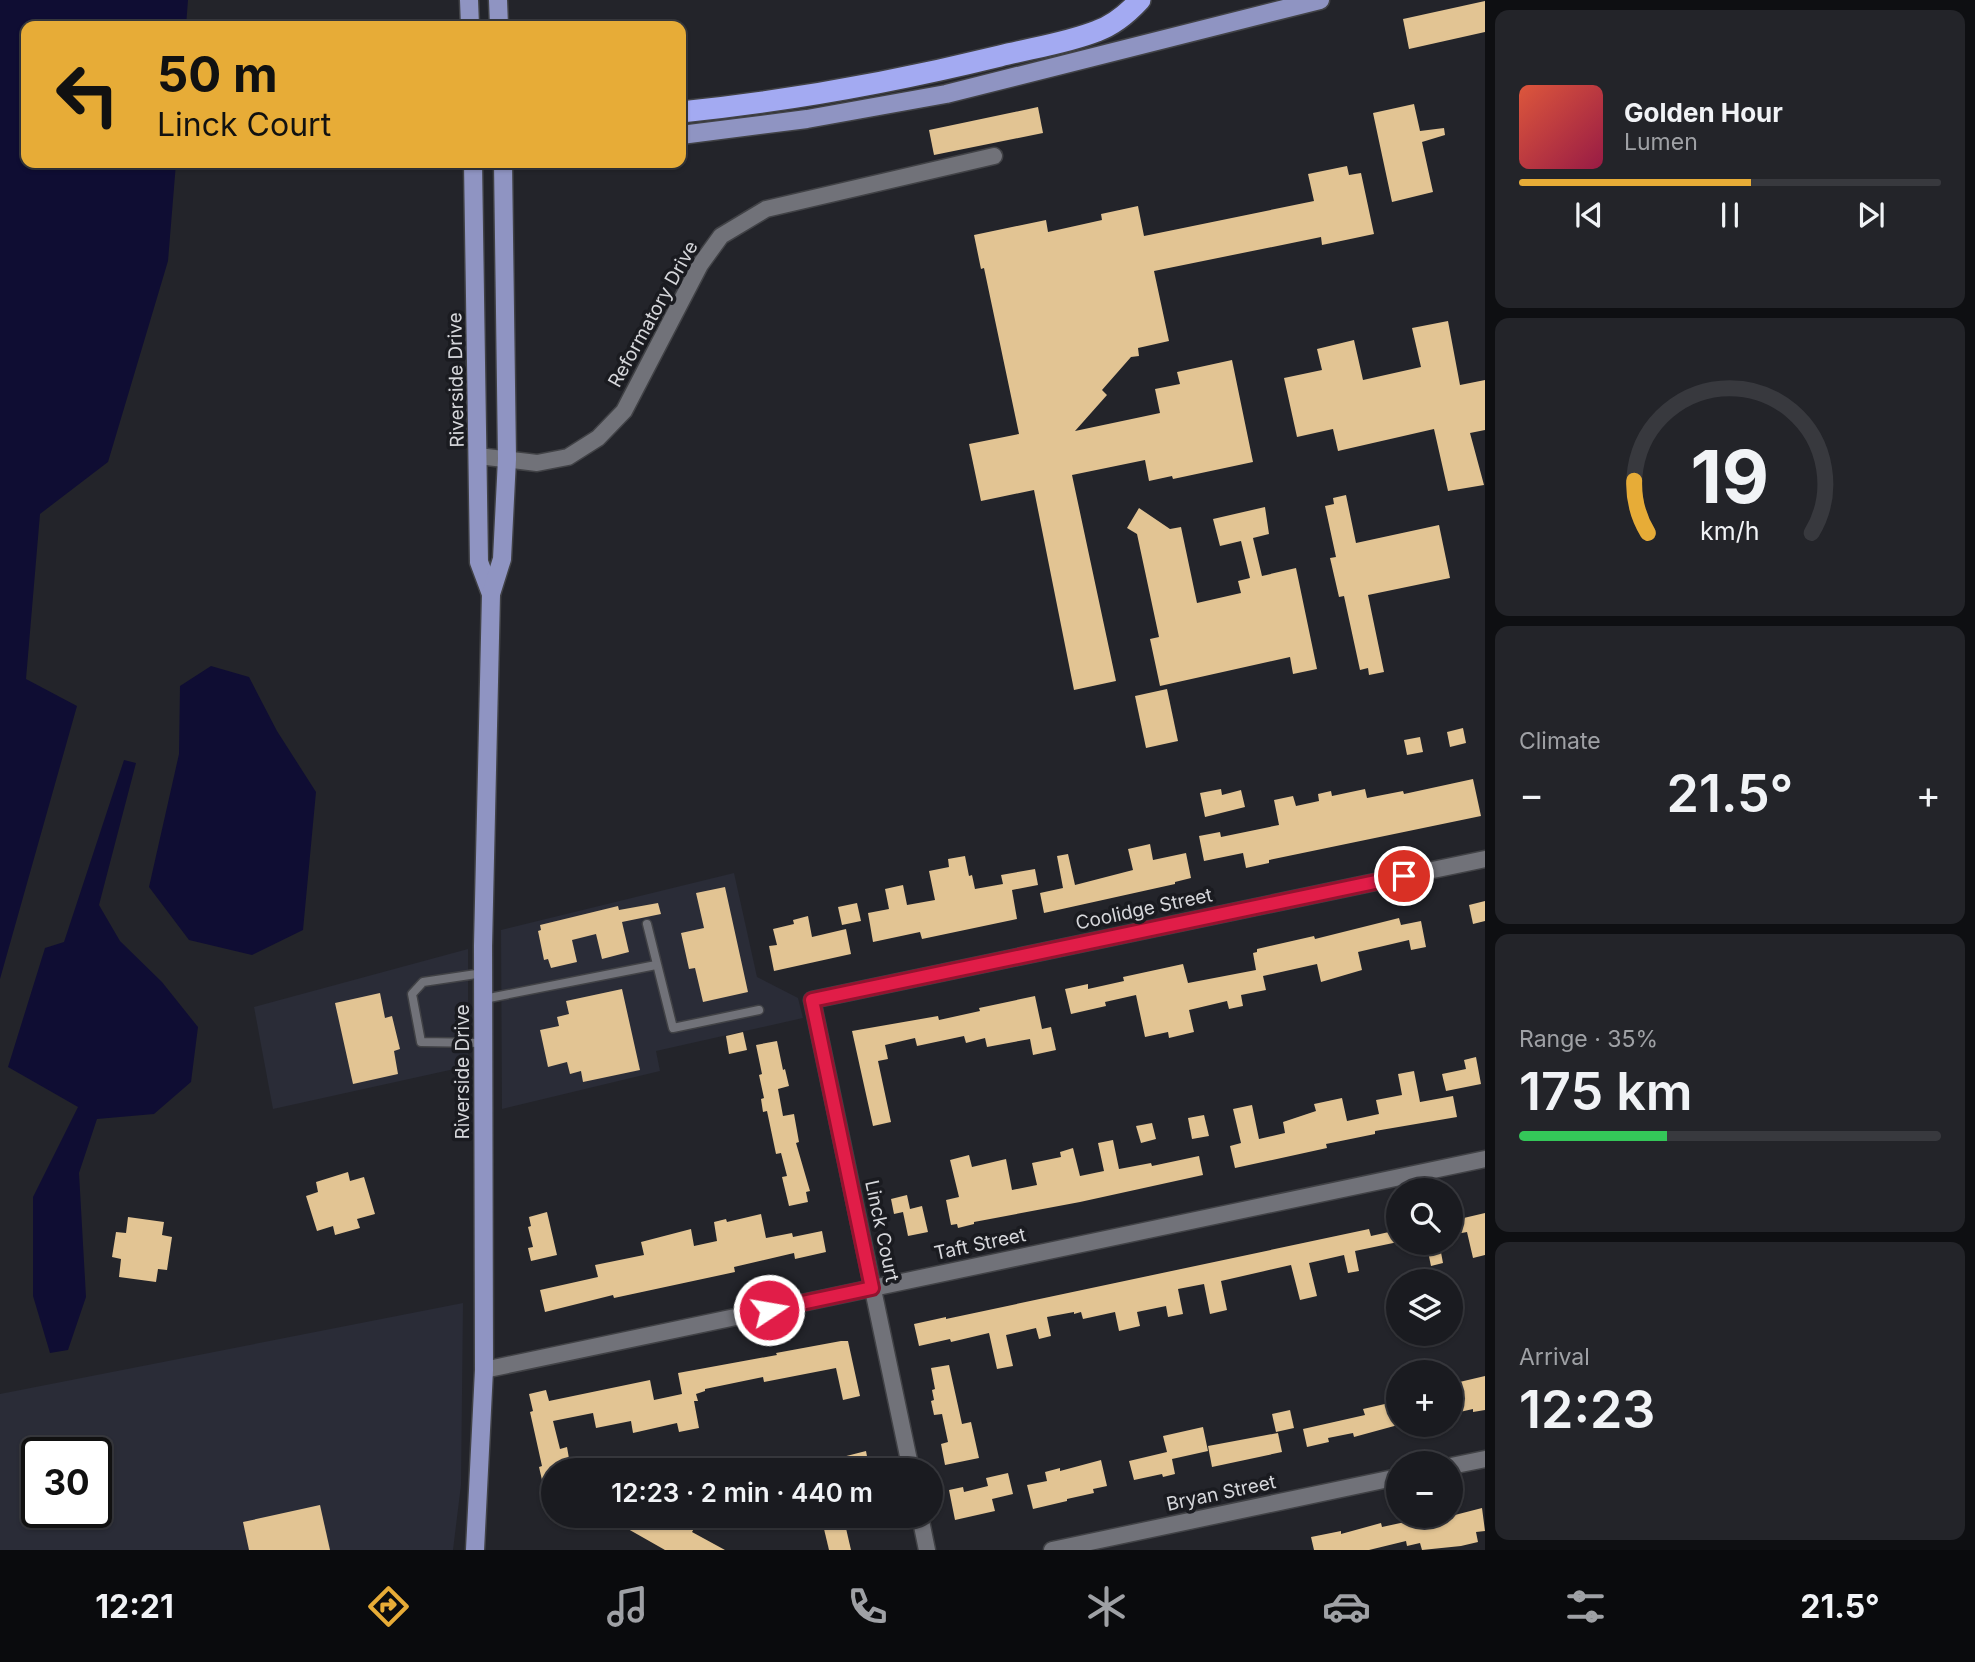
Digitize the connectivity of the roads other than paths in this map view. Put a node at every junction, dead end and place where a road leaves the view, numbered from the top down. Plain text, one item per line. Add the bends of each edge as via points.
1 (469, 0) edge
2 (498, 0) edge
3 (1140, 0) edge
4 (1320, 0) edge
5 (470, 21) edge
6 (499, 21) edge
7 (686, 111) edge
8 (686, 134) edge
9 (993, 156) dead end
10 (473, 168) edge
11 (503, 168) edge
12 (478, 456) junction
13 (507, 459) junction
14 (491, 594) junction
15 (1485, 859) edge
16 (647, 924) dead end
17 (656, 965) junction
18 (483, 973) junction
19 (483, 999) junction
20 (812, 1000) joint
21 (758, 1010) dead end
22 (483, 1043) junction
23 (1485, 1159) edge
24 (872, 1288) junction
25 (484, 1370) junction
26 (908, 1458) edge
27 (1485, 1459) edge
28 (1463, 1464) edge
29 (1386, 1480) edge
30 (923, 1528) edge
31 (475, 1550) edge
32 (928, 1550) edge
33 (1052, 1550) edge

1 - 5 main road
2 - 6 main road
3 - 7 highway via 1097,31 970,64 760,104
4 - 8 main road via 946,94
9 - 13 street, Reformatory Drive via 766,209 743,221 721,236 700,265 624,411 598,438 568,457 537,463
10 - 12 main road, Riverside Drive
11 - 13 main road, Riverside Drive
12 - 13 street, Reformatory Drive
12 - 14 main road, Riverside Drive via 479,562
13 - 14 main road, Riverside Drive via 502,559
14 - 18 main road, Riverside Drive
15 - 20 street, Coolidge Street
16 - 17 lane
17 - 19 lane
17 - 21 lane via 673,1028
18 - 19 main road, Riverside Drive
18 - 22 lane via 423,982 412,995 421,1042
19 - 22 main road, Riverside Drive
20 - 24 street, Linck Court
22 - 25 main road, Riverside Drive
23 - 24 street, Taft Street
24 - 25 street, Taft Street
24 - 26 street, Linck Court
25 - 31 main road, Riverside Drive
27 - 28 street
29 - 33 street, Bryan Street
30 - 32 street

